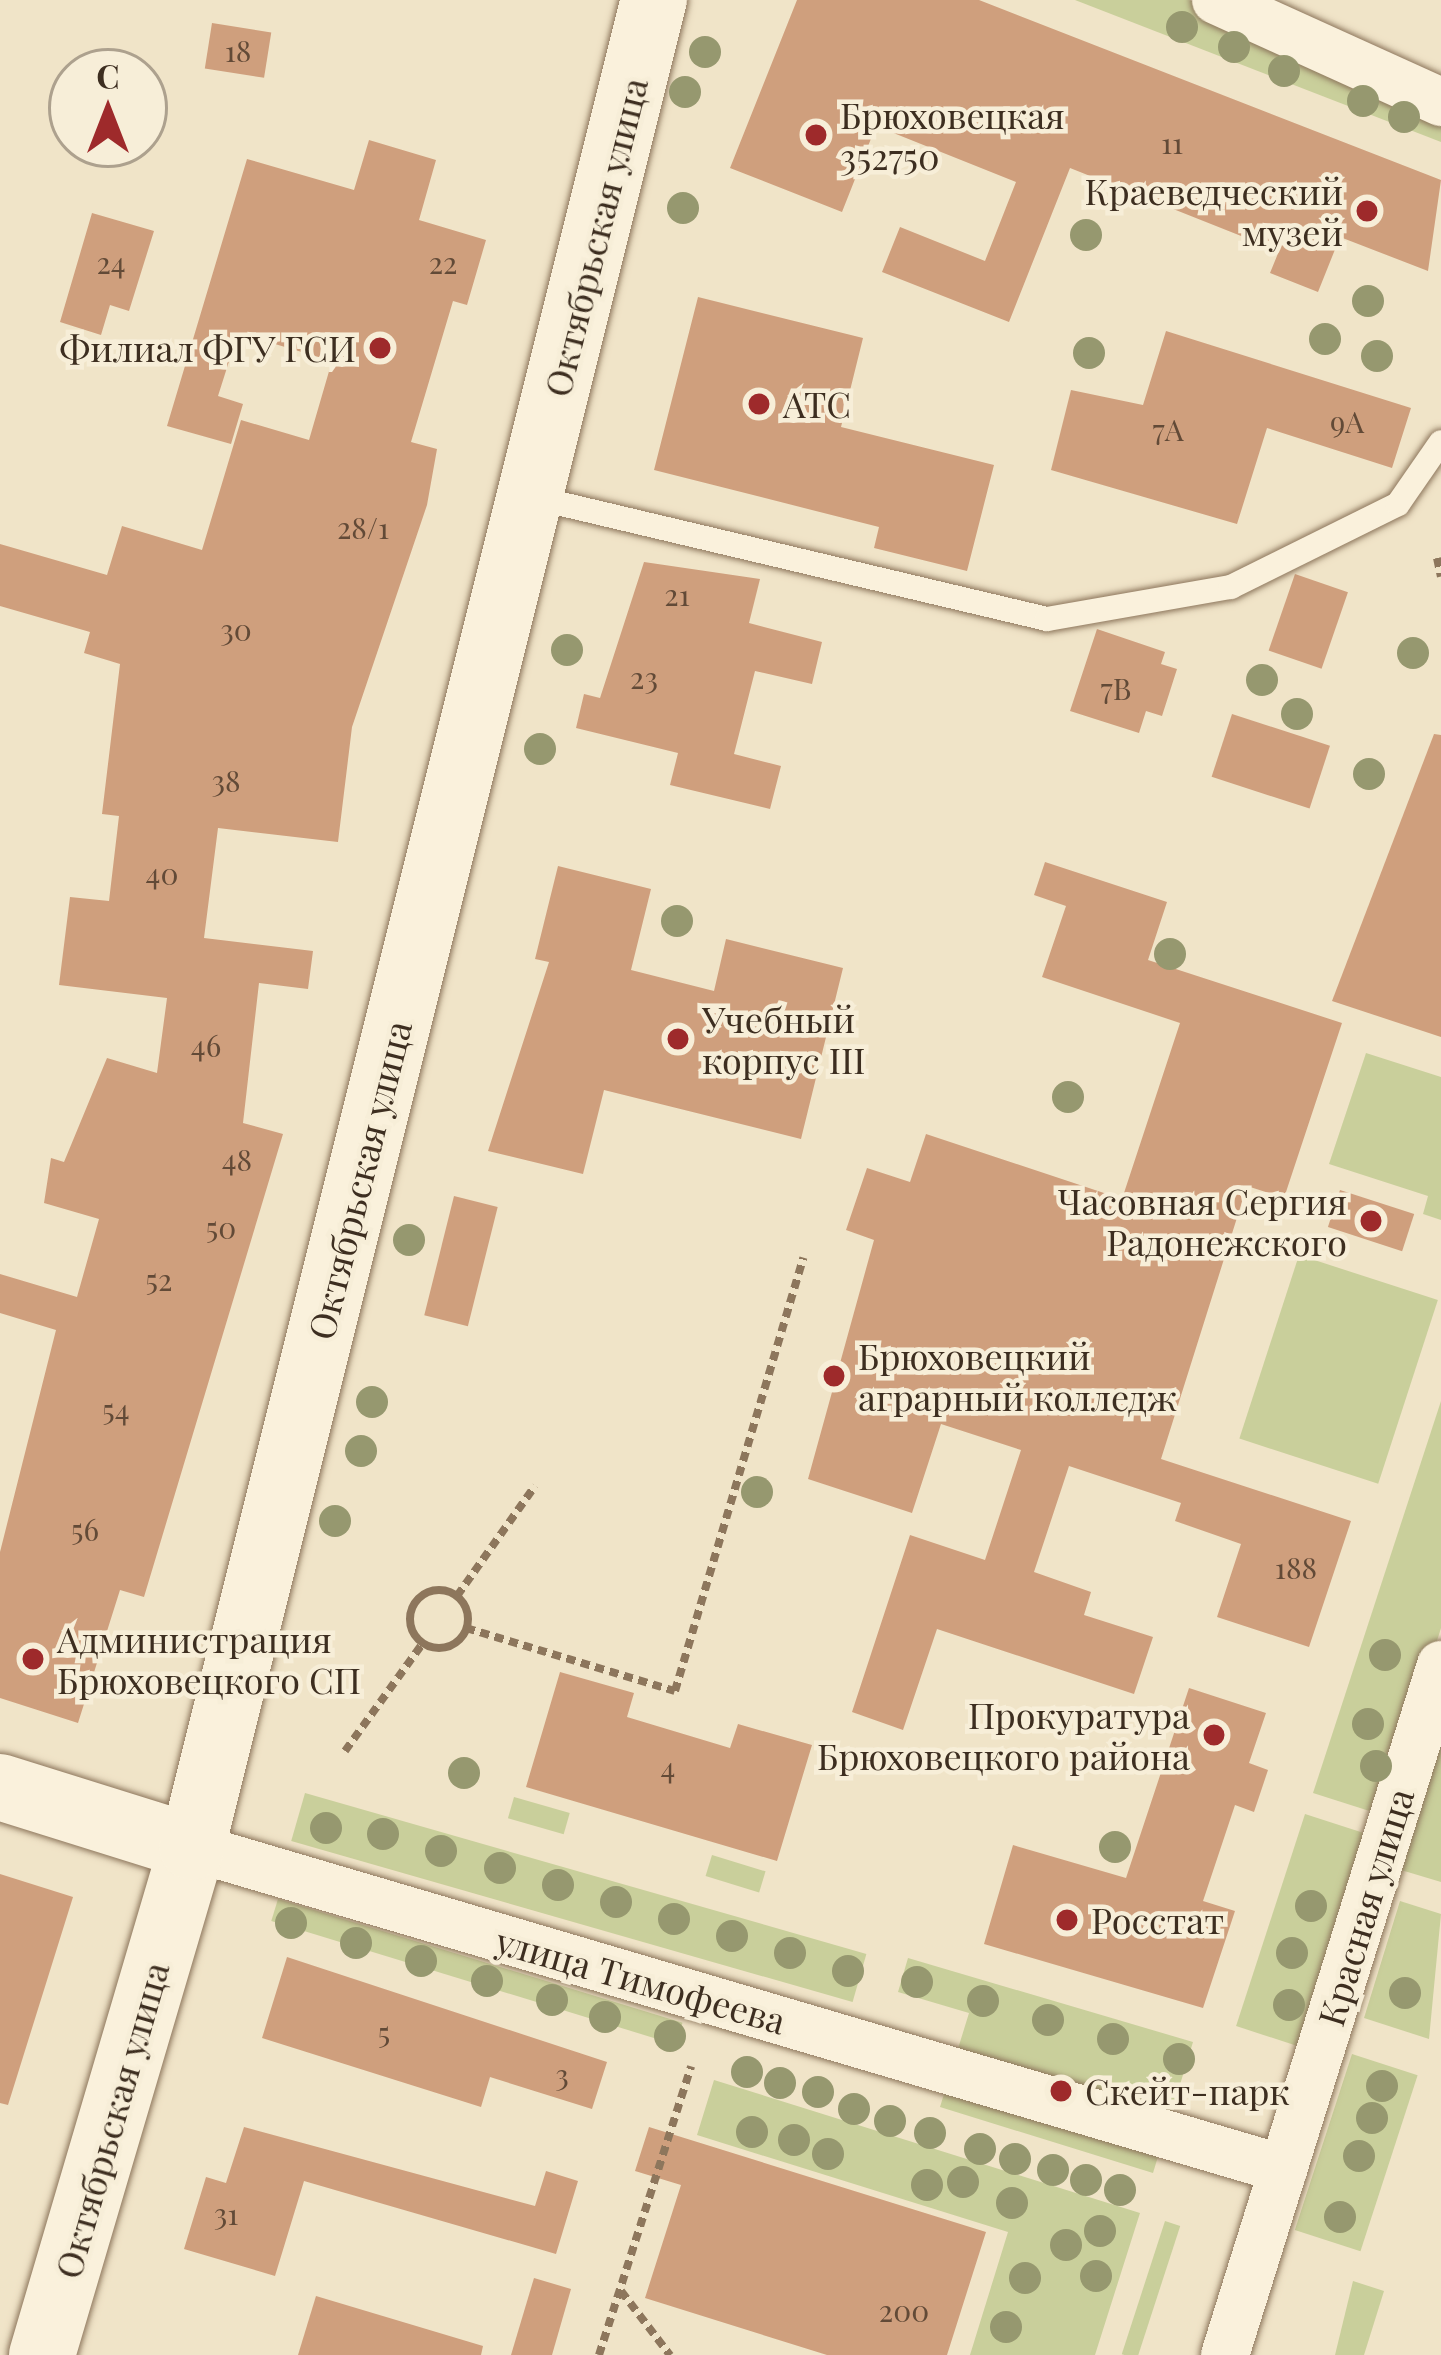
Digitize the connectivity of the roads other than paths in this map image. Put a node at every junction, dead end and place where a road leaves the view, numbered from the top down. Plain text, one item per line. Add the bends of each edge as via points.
1 (655, 0) edge
2 (1216, 0) edge
3 (1441, 103) edge
4 (1437, 453) edge
5 (530, 496) junction
6 (1441, 1665) edge
7 (0, 1787) edge
8 (192, 1846) junction
9 (1283, 2169) junction
10 (42, 2355) edge
11 (1225, 2355) edge

1 - 5 street, Октябрьская улица
2 - 3 street
4 - 5 lane via 1398,504 1231,587 1047,619
5 - 8 street, Октябрьская улица
6 - 9 street, Красная улица
7 - 8 street, улица Тимофеева
8 - 9 street, улица Тимофеева
8 - 10 street, Октябрьская улица
9 - 11 street, Красная улица

